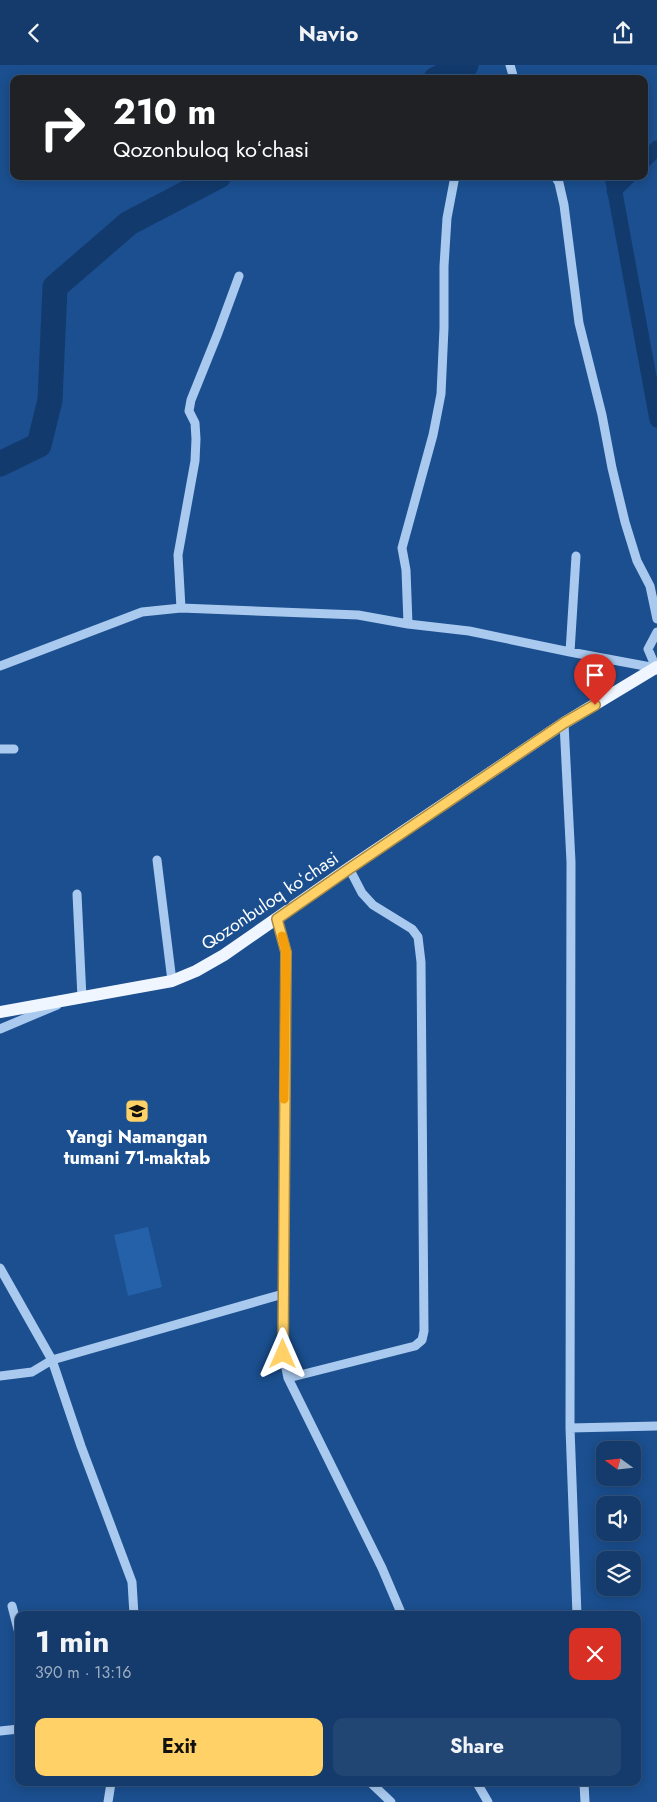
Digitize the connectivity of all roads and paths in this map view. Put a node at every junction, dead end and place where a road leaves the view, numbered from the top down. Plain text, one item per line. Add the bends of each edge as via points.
1 (454, 180) edge
2 (557, 180) edge
3 (239, 276) dead end
4 (576, 556) dead end
5 (182, 609) junction
6 (657, 619) edge
7 (408, 623) junction
8 (657, 632) edge
9 (570, 652) junction
10 (0, 666) edge
11 (657, 668) edge
12 (564, 723) junction
13 (0, 749) edge
14 (14, 749) dead end
15 (157, 860) dead end
16 (349, 869) junction
17 (77, 894) dead end
18 (277, 919) junction
19 (172, 981) junction
20 (82, 999) junction
21 (65, 1001) junction
22 (0, 1012) edge
23 (0, 1029) edge
24 (0, 1268) edge
25 (283, 1294) junction
26 (52, 1360) junction
27 (0, 1376) edge
28 (288, 1378) junction
29 (657, 1426) edge
30 (570, 1428) junction
31 (12, 1606) dead end
32 (134, 1611) edge
33 (400, 1611) edge
34 (577, 1611) edge
35 (15, 1618) edge
36 (15, 1729) edge
37 (0, 1731) edge
38 (111, 1786) edge
39 (374, 1786) edge
40 (479, 1786) edge
41 (584, 1786) edge
42 (108, 1802) edge
43 (391, 1802) edge
44 (488, 1802) edge
45 (585, 1802) edge

1 - 7 street via 446,218 441,394 402,548
2 - 6 street via 564,205 579,323 625,522 637,561 650,585
3 - 5 street via 189,411 195,423 196,439 178,555
4 - 9 street
5 - 7 street via 358,615
5 - 10 street via 142,613
7 - 9 street via 469,631
8 - 11 street via 648,649
9 - 11 street
11 - 12 main road, Qozonbuloq koʻchasi
12 - 16 main road, Qozonbuloq koʻchasi
12 - 30 street via 571,862
13 - 14 street
15 - 19 street
16 - 18 main road, Qozonbuloq koʻchasi
16 - 28 street via 373,905 412,929 418,937 421,962 424,1331 422,1340 415,1346
17 - 20 street
18 - 19 main road, Qozonbuloq koʻchasi via 224,955
18 - 25 street via 286,952
19 - 20 main road, Qozonbuloq koʻchasi
20 - 21 main road, Qozonbuloq koʻchasi
21 - 22 main road, Qozonbuloq koʻchasi
21 - 23 street
24 - 26 street
25 - 26 street
25 - 28 street via 283,1354
26 - 27 street via 32,1372
26 - 32 street via 132,1583
28 - 33 street
29 - 30 street
30 - 34 street
31 - 35 street
36 - 37 street
38 - 42 street
39 - 43 street
40 - 44 street
41 - 45 street

